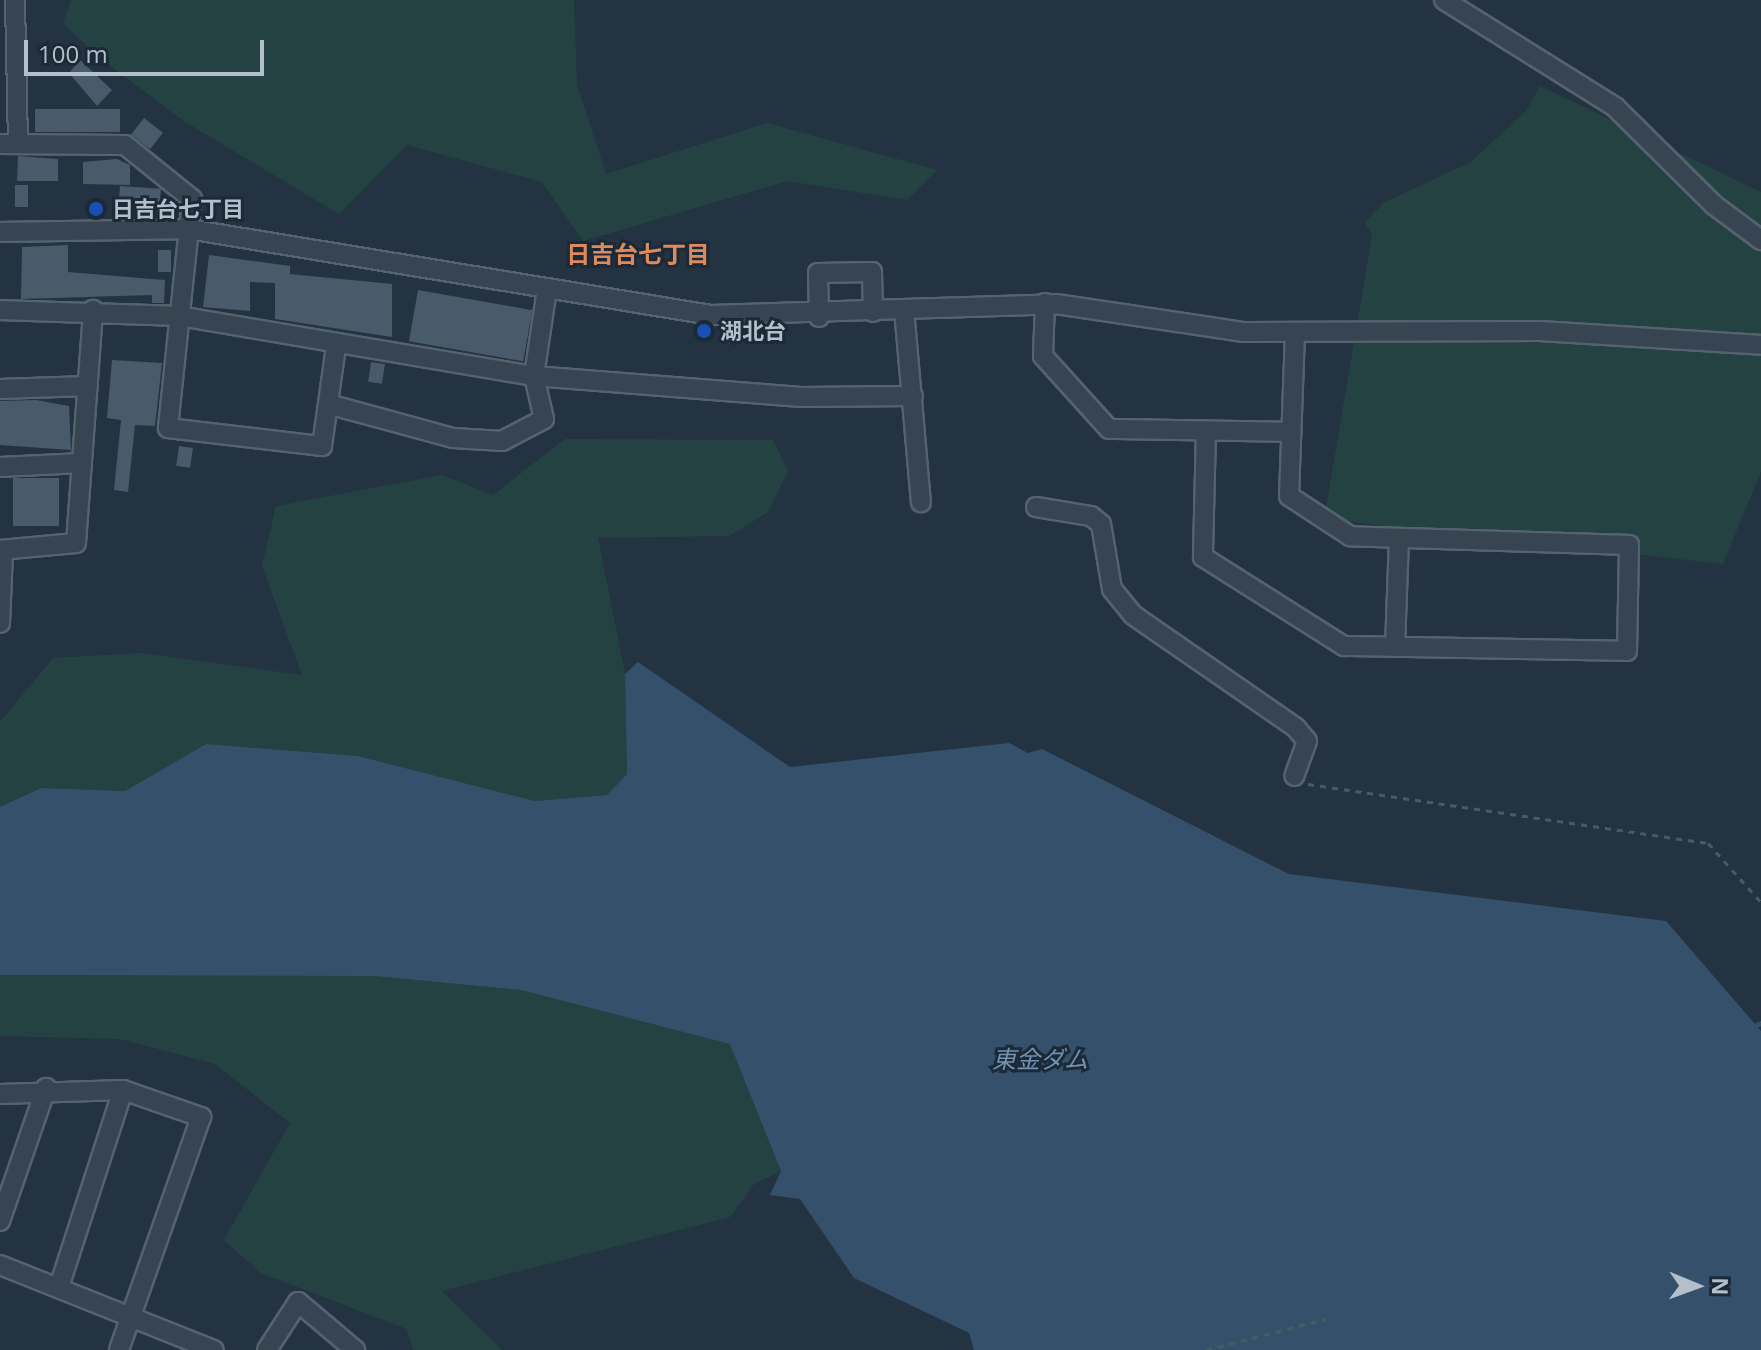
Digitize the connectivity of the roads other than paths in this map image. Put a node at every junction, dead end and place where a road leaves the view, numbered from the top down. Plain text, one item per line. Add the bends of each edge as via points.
1 (15, 0) edge
2 (1444, 0) edge
3 (9, 144) edge
4 (188, 229) junction
5 (0, 232) edge
6 (1761, 240) edge
7 (547, 289) junction
8 (1045, 303) junction
9 (904, 309) junction
10 (0, 310) edge
11 (93, 310) junction
12 (873, 312) junction
13 (179, 316) junction
14 (819, 317) junction
15 (1295, 334) junction
16 (1761, 345) edge
17 (336, 347) junction
18 (534, 376) junction
19 (88, 386) junction
20 (0, 389) edge
21 (913, 396) junction
22 (328, 404) junction
23 (1206, 431) junction
24 (1291, 432) junction
25 (82, 463) junction
26 (0, 467) edge
27 (921, 502) dead end
28 (1036, 507) dead end
29 (1399, 540) junction
30 (2, 550) edge
31 (0, 623) edge
32 (1395, 647) junction
33 (1294, 776) road end
34 (46, 1088) junction
35 (123, 1090) junction
36 (0, 1094) edge
37 (0, 1221) edge
38 (0, 1265) edge
39 (59, 1287) junction
40 (132, 1313) junction
41 (119, 1350) edge
42 (214, 1350) edge
43 (267, 1350) edge
44 (355, 1350) edge

1 - 3 street
2 - 6 street via 1615,107 1714,205
3 - 4 street via 125,145 192,199
4 - 5 street
4 - 7 street
4 - 13 street
7 - 14 street via 711,315
7 - 18 street
8 - 9 street
8 - 15 street
8 - 23 street via 1043,356 1109,429
9 - 12 street
9 - 21 street
10 - 11 street
11 - 13 street
11 - 19 street
12 - 14 street
12 - 14 street via 872,272 818,273
13 - 17 street
13 - 22 street via 168,428 322,446
15 - 16 street via 1541,331
15 - 24 street
17 - 18 street
17 - 22 street
18 - 21 street via 801,397
18 - 22 street via 544,419 502,441 453,438
19 - 20 street
19 - 25 street
21 - 27 street
23 - 24 street
23 - 32 street via 1203,557 1344,646
24 - 29 street via 1289,496 1350,536
25 - 26 street
25 - 30 street via 76,543
28 - 33 street via 1091,516 1101,524 1112,589 1133,615 1296,728 1307,741
29 - 32 street
29 - 32 street via 1629,545 1627,651
30 - 31 street
34 - 35 street
34 - 36 street
34 - 37 street
35 - 39 street
35 - 40 street via 201,1117
38 - 39 street
39 - 40 street
40 - 41 street
40 - 42 street
43 - 44 street via 298,1302

